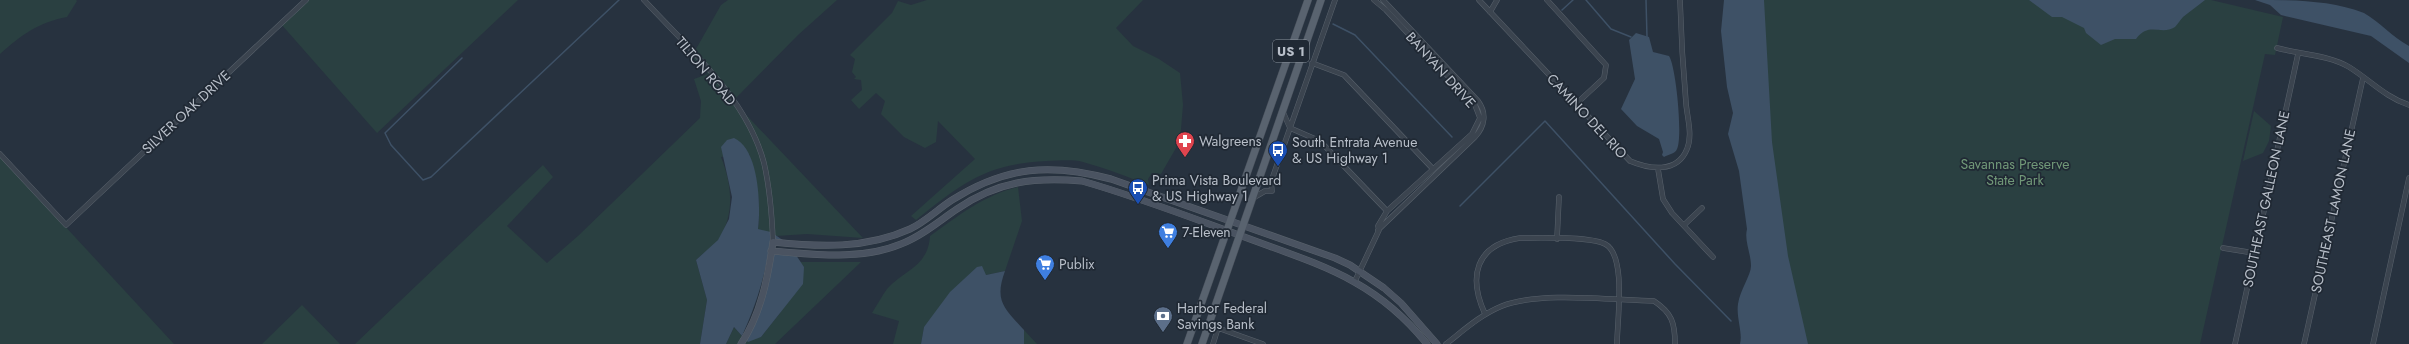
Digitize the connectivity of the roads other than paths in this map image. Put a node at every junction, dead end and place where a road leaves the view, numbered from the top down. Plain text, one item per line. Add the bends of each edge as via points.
1 (306, 0) edge
2 (644, 0) edge
3 (1308, 0) edge
4 (1321, 0) edge
5 (1334, 0) edge
6 (1374, 0) edge
7 (1479, 0) edge
8 (1497, 0) edge
9 (1547, 0) edge
10 (1680, 0) edge
11 (1382, 2) edge
12 (1490, 12) junction
13 (2277, 48) dead end
14 (2298, 54) junction
15 (1312, 63) junction
16 (2363, 78) junction
17 (1576, 104) junction
18 (2409, 105) edge
19 (1283, 112) junction
20 (1290, 128) junction
21 (1458, 150) junction
22 (0, 154) edge
23 (1433, 169) junction
24 (1658, 169) junction
25 (2409, 178) edge
26 (1559, 197) dead end
27 (1253, 198) junction
28 (1702, 208) dead end
29 (1387, 211) junction
30 (1231, 221) junction
31 (1684, 225) junction
32 (1243, 226) junction
33 (911, 229) junction
34 (1379, 230) junction
35 (1227, 231) junction
36 (1240, 236) junction
37 (915, 238) junction
38 (1557, 239) junction
39 (773, 242) junction
40 (2223, 248) dead end
41 (772, 251) junction
42 (2254, 253) junction
43 (1713, 257) dead end
44 (1361, 272) junction
45 (1355, 281) junction
46 (1618, 300) junction
47 (1485, 314) junction
48 (741, 344) edge
49 (1187, 344) edge
50 (1202, 344) edge
51 (1213, 344) edge
52 (1264, 344) edge
53 (1427, 344) edge
54 (1437, 344) edge
55 (1446, 344) edge
56 (1617, 344) edge
57 (1675, 344) edge
58 (2237, 344) edge
59 (2304, 344) edge
60 (2373, 344) edge

1 - 22 street, SILVER OAK DRIVE via 66,225
2 - 39 street, TILTON ROAD via 714,77 744,119 764,162 772,211
3 - 30 main road, US 1
4 - 19 main road, US 1
5 - 15 street
6 - 11 street, BANYAN DRIVE
7 - 12 street, CAMINO DEL RIO
8 - 12 street
9 - 17 street via 1606,65 1604,78
10 - 24 street via 1690,132 1688,148 1679,160
11 - 21 street, BANYAN DRIVE via 1478,106 1478,125
12 - 17 street, CAMINO DEL RIO
13 - 14 street
14 - 16 street via 2337,62 2349,67
14 - 42 street, SOUTHEAST GALLEON LANE
15 - 20 street
15 - 23 street via 1344,75
16 - 18 street via 2383,93
16 - 59 street, SOUTHEAST LAMON LANE
17 - 24 street, CAMINO DEL RIO via 1630,161
19 - 20 street
19 - 27 main road, US 1
20 - 27 street via 1271,182 1272,191 1265,191
20 - 29 street via 1320,141
21 - 23 street, BANYAN DRIVE
21 - 34 street, BANYAN DRIVE
23 - 29 street, BANYAN DRIVE
24 - 31 street via 1663,199
25 - 60 street
26 - 38 street
27 - 32 main road, US 1
28 - 31 street
29 - 34 street, BANYAN DRIVE via 1378,226
30 - 32 street
30 - 33 street via 1111,179 1083,171 1051,168 1028,169 1000,176 976,186
30 - 35 main road, US 1
31 - 43 street
32 - 36 main road, US 1
32 - 44 street via 1334,258
33 - 37 street
33 - 39 street via 855,245
34 - 44 street, BANYAN DRIVE
35 - 36 street
35 - 37 street via 1082,181 1050,178 1022,181 981,194
35 - 49 main road, US 1
36 - 45 street via 1328,267
36 - 50 main road, US 1
37 - 41 street via 900,245 860,254
38 - 46 street via 1596,241 1611,248 1619,265
38 - 47 street via 1510,239 1494,247 1486,255 1480,263 1475,282
39 - 41 street
40 - 42 street
41 - 48 street via 759,306
42 - 58 street, SOUTHEAST GALLEON LANE
44 - 45 street, BANYAN DRIVE
44 - 54 street via 1401,303
45 - 53 street via 1395,310
46 - 47 street via 1537,298 1502,306
46 - 56 street
46 - 57 street via 1654,301 1664,308 1672,317
47 - 55 street
51 - 52 street via 1218,328

